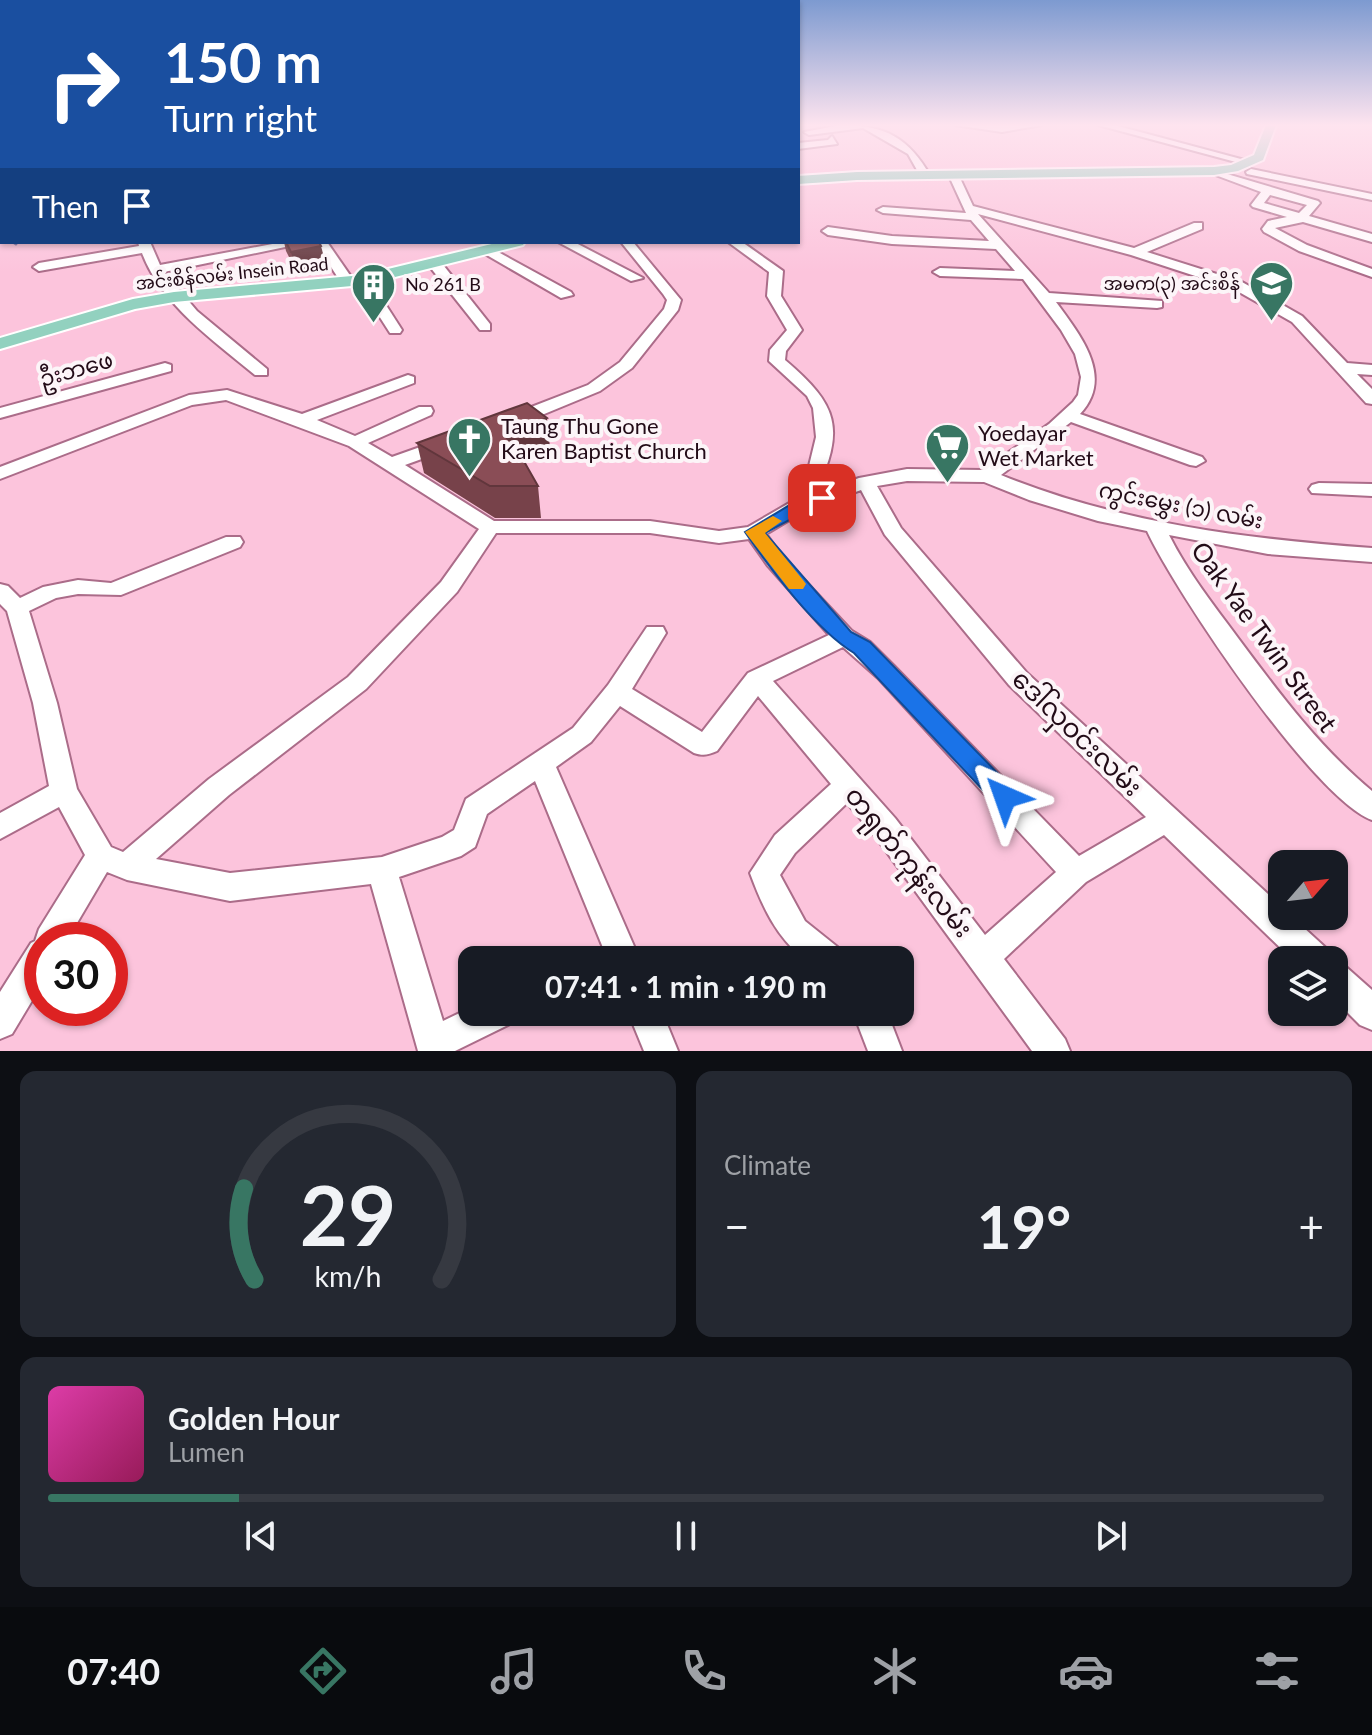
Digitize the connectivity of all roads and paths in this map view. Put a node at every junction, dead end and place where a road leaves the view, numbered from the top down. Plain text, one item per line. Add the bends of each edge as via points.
1 (924, 174) edge
2 (1064, 174) edge
3 (1223, 174) edge
4 (1274, 174) edge
5 (954, 176) junction
6 (926, 177) junction
7 (800, 180) edge
8 (1268, 190) junction
9 (1344, 193) junction
10 (1372, 197) edge
11 (1314, 203) junction
12 (1372, 208) edge
13 (883, 210) dead end
14 (972, 213) junction
15 (1300, 219) junction
16 (1198, 226) dead end
17 (828, 231) dead end
18 (1372, 238) edge
19 (292, 244) edge
20 (323, 244) edge
21 (512, 244) edge
22 (568, 244) edge
23 (628, 244) edge
24 (737, 244) edge
25 (145, 245) edge
26 (1000, 245) junction
27 (489, 251) junction
28 (1135, 252) junction
29 (435, 264) junction
30 (39, 267) dead end
31 (154, 270) junction
32 (940, 272) dead end
33 (1372, 273) edge
34 (1028, 275) junction
35 (636, 278) dead end
36 (355, 280) junction
37 (970, 286) dead end
38 (1040, 293) junction
39 (566, 295) dead end
40 (174, 297) junction
41 (1157, 304) dead end
42 (485, 327) dead end
43 (395, 330) dead end
44 (0, 344) edge
45 (165, 368) dead end
46 (1345, 368) junction
47 (1372, 370) edge
48 (261, 372) dead end
49 (408, 380) dead end
50 (1372, 399) edge
51 (425, 411) dead end
52 (0, 413) edge
53 (1068, 415) junction
54 (302, 420) junction
55 (495, 427) edge
56 (465, 438) edge
57 (355, 442) junction
58 (1196, 461) dead end
59 (391, 464) junction
60 (0, 473) edge
61 (987, 476) junction
62 (866, 482) junction
63 (1319, 489) dead end
64 (1372, 490) edge
65 (799, 506) junction
66 (1155, 526) junction
67 (490, 527) junction
68 (754, 532) junction
69 (233, 542) dead end
70 (1372, 555) edge
71 (8, 599) edge
72 (655, 633) dead end
73 (844, 637) junction
74 (757, 679) junction
75 (617, 692) junction
76 (541, 763) junction
77 (848, 785) junction
78 (64, 791) junction
79 (1372, 808) edge
80 (1167, 819) junction
81 (0, 827) edge
82 (114, 861) junction
83 (382, 870) junction
84 (1076, 873) junction
85 (65, 922) edge
86 (612, 946) edge
87 (812, 946) edge
88 (1301, 946) edge
89 (984, 956) junction
90 (24, 983) edge
91 (1348, 990) edge
92 (1372, 1013) edge
93 (0, 1022) edge
94 (473, 1026) edge
95 (651, 1026) edge
96 (875, 1026) edge
97 (434, 1048) edge
98 (661, 1051) edge
99 (885, 1051) edge
100 (1053, 1051) edge

1 - 6 street
2 - 5 main road
3 - 8 street
4 - 9 street
5 - 6 main road
5 - 14 street
6 - 7 main road
8 - 11 street
8 - 15 street via 1257,205
9 - 10 street
9 - 11 street
9 - 12 street
11 - 15 street
13 - 14 street
14 - 26 street
14 - 28 street
15 - 18 street
15 - 33 street via 1272,223 1268,229
16 - 28 street
17 - 26 street
19 - 31 street
20 - 36 street
21 - 27 main road, အင်းစိန်လမ်း Insein Road
22 - 35 street
23 - 55 street via 640,263 663,282 674,300 671,310 626,365 594,388
24 - 65 street via 776,271 774,296 795,330 778,350 777,361 822,409 823,453
25 - 30 street
25 - 31 street
26 - 34 street
27 - 29 main road, အင်းစိန်လမ်း Insein Road
27 - 39 street
28 - 46 street via 1264,298 1297,319
29 - 36 main road, အင်းစိန်လမ်း Insein Road
29 - 42 street
31 - 40 street
32 - 34 street
34 - 38 street
36 - 40 main road, အင်းစိန်လမ်း Insein Road
36 - 43 street
37 - 38 street
38 - 41 street
38 - 53 street via 1078,343 1091,375 1085,397
40 - 44 main road, အင်းစိန်လမ်း Insein Road via 102,312
40 - 48 street
45 - 52 street, ဦးဘဖေ
46 - 47 street
46 - 50 street
49 - 54 street
51 - 57 street
53 - 58 street
53 - 61 street
54 - 57 street
54 - 60 street via 227,395 209,395
56 - 59 street
57 - 59 street
59 - 67 street
61 - 62 street, ကွင်းမွှေး (၁) လမ်း via 907,475
61 - 66 street, ကွင်းမွှေး (၁) လမ်း via 1077,509
62 - 65 street, ကွင်းမွှေး (၁) လမ်း
62 - 80 street, ဒေါ်လှဝင်းလမ်း via 892,531 1018,679
63 - 64 street
65 - 68 street, ကွင်းမွှေး (၁) လမ်း
66 - 70 street, ကွင်းမွှေး (၁) လမ်း via 1309,552
66 - 79 street, Oak Yae Twin Street via 1174,566 1289,726
67 - 68 street via 650,527 719,537
67 - 82 street via 449,587 357,683
68 - 73 street
69 - 71 street via 113,590 78,587
71 - 78 street via 45,703
72 - 75 street
73 - 74 street
73 - 84 street via 886,672
74 - 75 street via 703,746
74 - 77 street, တရုတ်ကုန်းလမ်း
75 - 76 street via 582,735
76 - 83 street via 476,807 465,838
76 - 86 street
77 - 87 street via 785,844 765,873 794,931
77 - 89 street, တရုတ်ကုန်းလမ်း
78 - 81 street
78 - 82 street
80 - 84 street
80 - 88 street, ဒေါ်လှဝင်းလမ်း
82 - 83 street via 230,887
82 - 85 street
83 - 97 street
84 - 89 street
89 - 100 street, တရုတ်ကုန်းလမ်း
90 - 93 street
91 - 92 street
94 - 97 street
95 - 98 street
96 - 99 street

